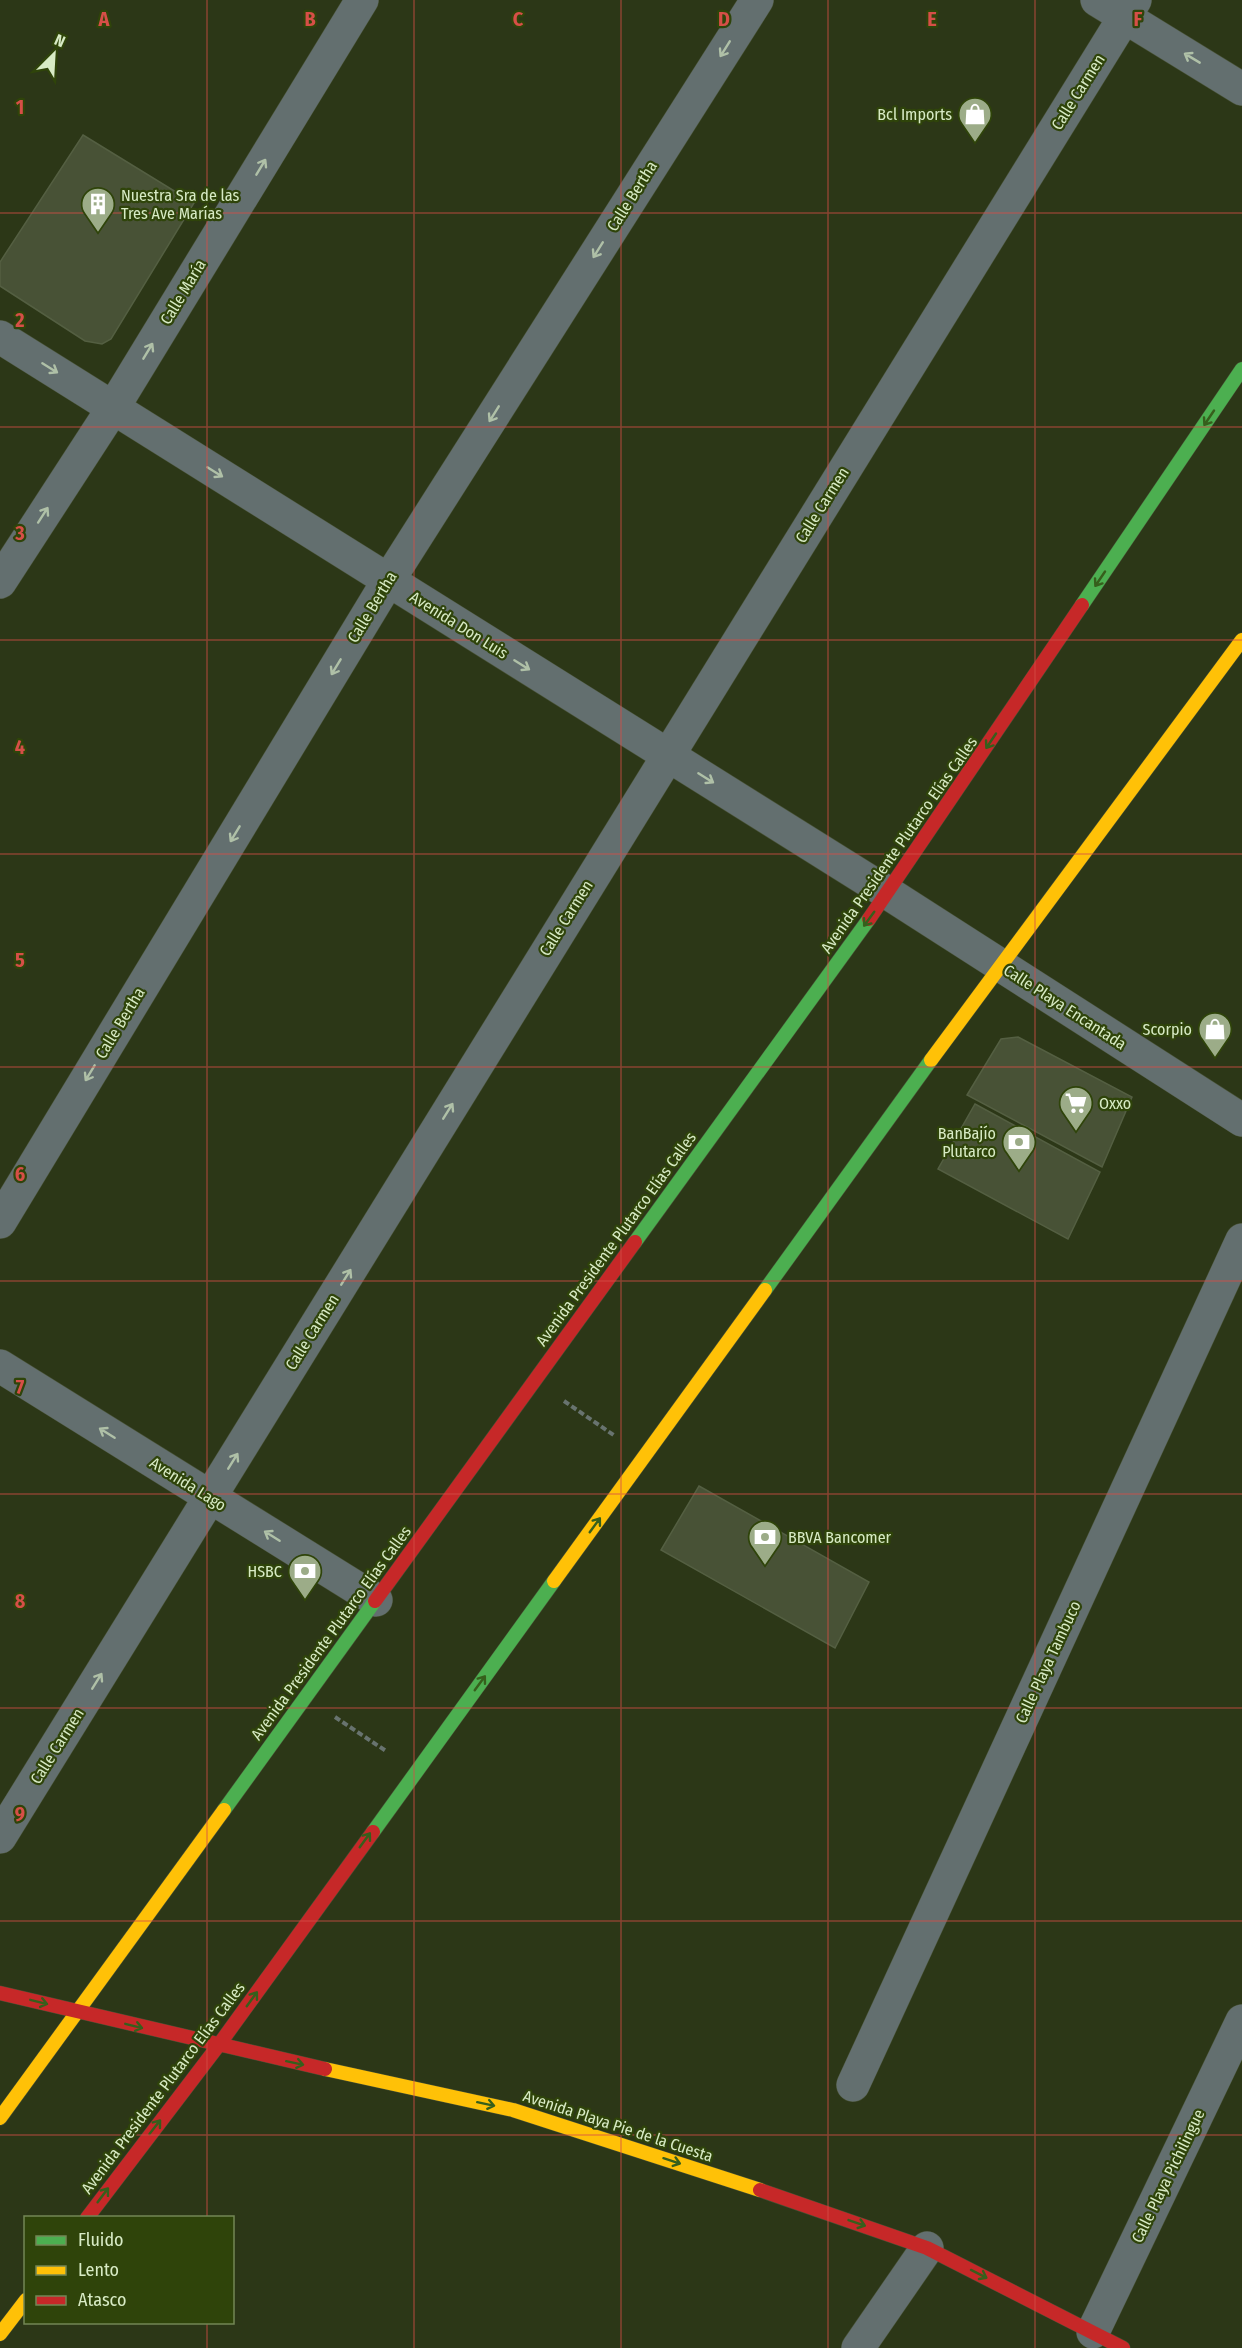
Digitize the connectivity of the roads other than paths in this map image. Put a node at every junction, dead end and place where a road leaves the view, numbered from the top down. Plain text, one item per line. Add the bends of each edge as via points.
1 (362, 0) edge
2 (757, 0) edge
3 (1097, 0) edge
4 (1130, 9) edge
5 (1242, 89) edge
6 (0, 337) edge
7 (1242, 369) edge
8 (113, 408) junction
9 (388, 581) junction
10 (0, 582) edge
11 (1242, 640) edge
12 (667, 754) junction
13 (888, 893) junction
14 (1000, 965) junction
15 (1242, 1120) edge
16 (0, 1222) edge
17 (1242, 1240) edge
18 (0, 1366) edge
19 (210, 1498) junction
20 (376, 1600) junction
21 (0, 1838) edge
22 (0, 1993) edge
23 (77, 2012) junction
24 (1242, 2020) edge
25 (218, 2046) junction
26 (853, 2085) dead end
27 (0, 2118) edge
28 (88, 2216) edge
29 (927, 2247) junction
30 (24, 2303) edge
31 (1093, 2332) junction
32 (0, 2334) edge
33 (858, 2348) edge
34 (1123, 2348) edge

8 -> 1 street, Calle María
2 -> 9 street, Calle Bertha
3 - 4 street
5 -> 4 street
4 - 12 street, Calle Carmen
6 -> 8 street, Avenida Don Luis
7 -> 13 main road, Avenida Presidente Plutarco Elías Calles
8 -> 9 street, Avenida Don Luis
10 -> 8 street, Calle María
9 -> 12 street, Avenida Don Luis
9 -> 16 street, Calle Bertha
11 - 14 main road, Avenida Presidente Plutarco Elías Calles
12 -> 13 street, Avenida Don Luis
19 -> 12 street, Calle Carmen
13 - 14 street, Calle Playa Encantada
13 -> 20 main road, Avenida Presidente Plutarco Elías Calles
14 - 15 street, Calle Playa Encantada
25 -> 14 main road, Avenida Presidente Plutarco Elías Calles
17 - 26 street, Calle Playa Tambuco
19 -> 18 street, Avenida Lago
20 -> 19 street, Avenida Lago
21 -> 19 street, Calle Carmen
20 - 23 main road, Avenida Presidente Plutarco Elías Calles
22 -> 23 main road, Avenida Playa Pie de la Cuesta
23 -> 25 main road, Avenida Playa Pie de la Cuesta
23 - 27 main road, Avenida Presidente Plutarco Elías Calles
24 - 31 street, Calle Playa Pichilingue
28 -> 25 main road, Avenida Presidente Plutarco Elías Calles
25 -> 29 main road, Avenida Playa Pie de la Cuesta via 513,2110
29 -> 31 main road, Avenida Playa Pie de la Cuesta
29 - 33 street
30 - 32 main road
31 - 34 main road, Avenida Playa Pie de la Cuesta

